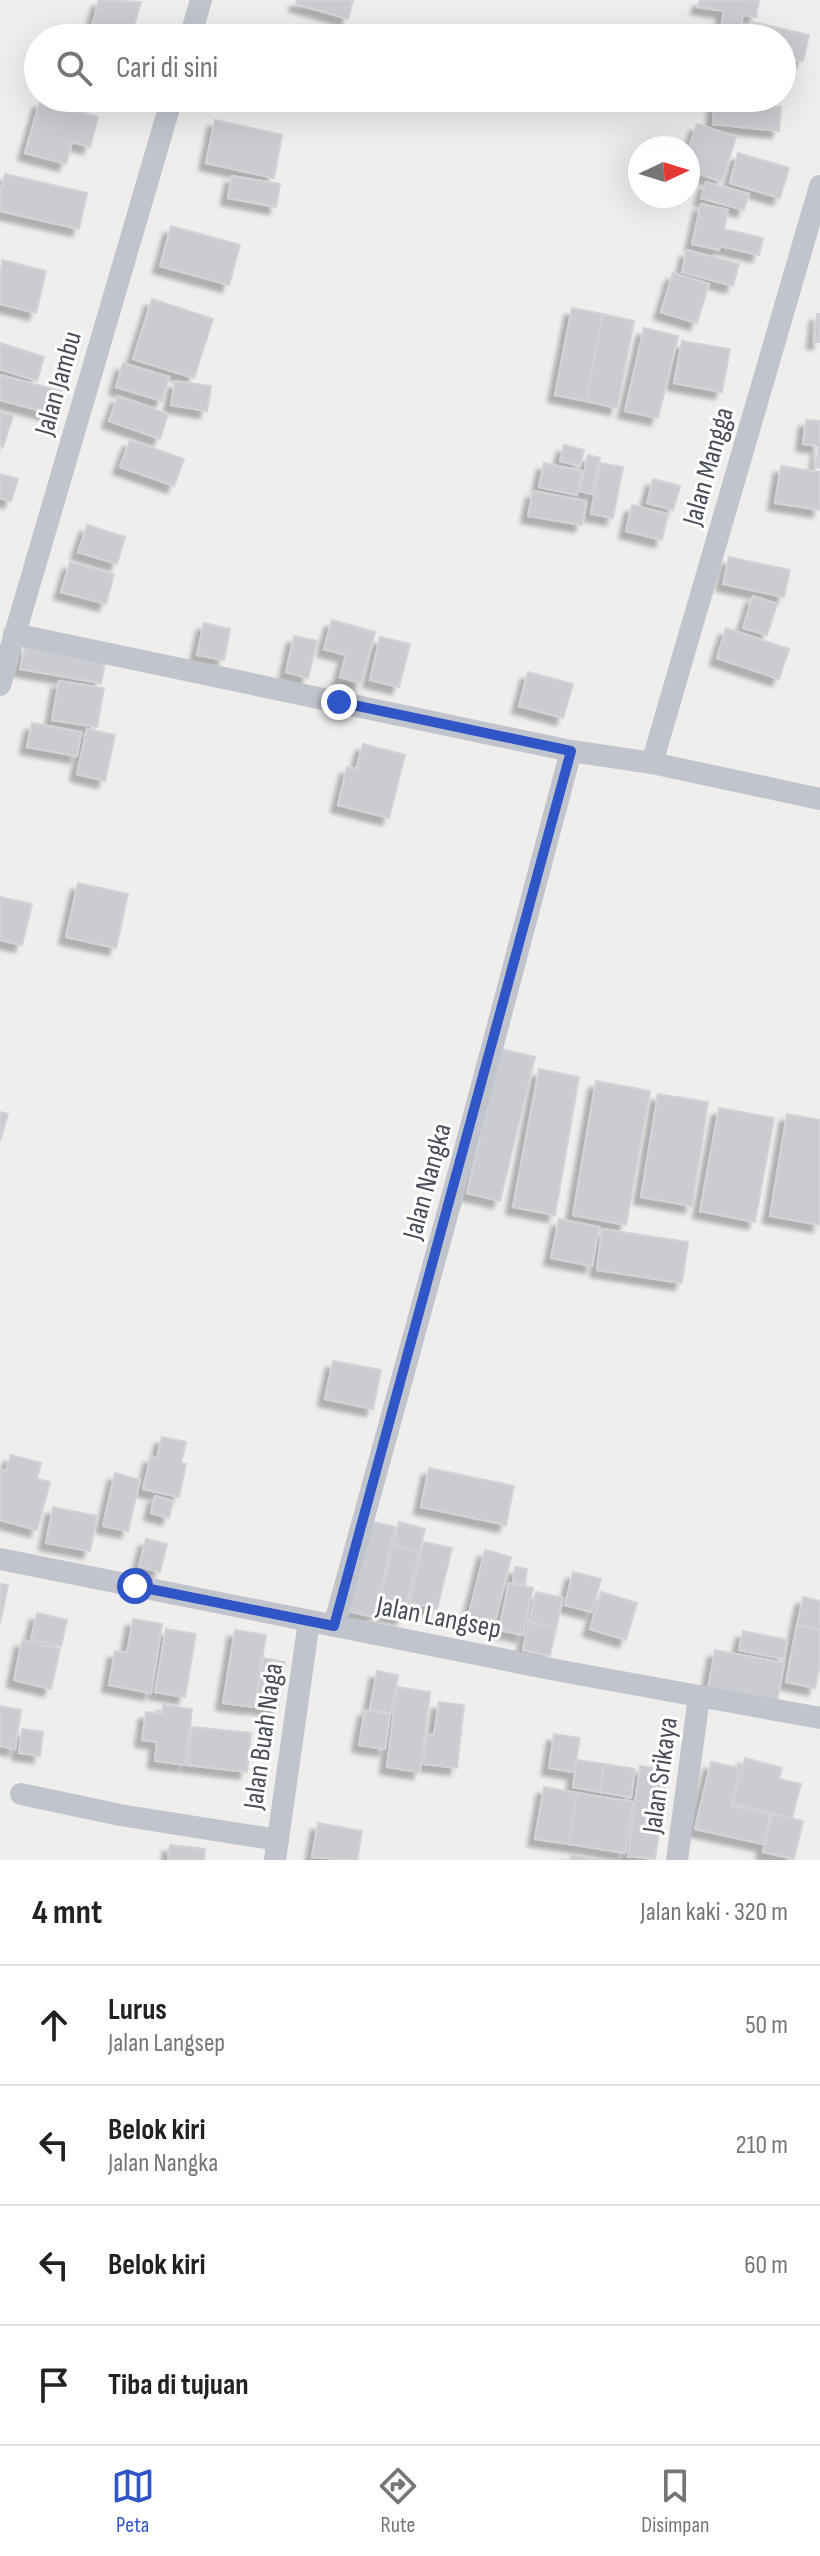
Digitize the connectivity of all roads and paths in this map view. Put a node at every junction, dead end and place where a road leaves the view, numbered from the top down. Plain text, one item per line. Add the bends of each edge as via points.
1 (201, 0) edge
2 (194, 24) edge
3 (168, 112) edge
4 (820, 186) edge
5 (14, 634) junction
6 (0, 685) edge
7 (571, 751) junction
8 (652, 763) junction
9 (820, 799) edge
10 (0, 1559) edge
11 (309, 1621) junction
12 (334, 1626) junction
13 (699, 1697) junction
14 (820, 1718) edge
15 (21, 1794) dead end
16 (277, 1850) edge
17 (677, 1860) edge

1 - 2 street
3 - 5 street, Jalan Jambu
4 - 8 street, Jalan Mangga
5 - 6 street, Jalan Jambu
5 - 7 street
7 - 8 street
7 - 12 street, Jalan Nangka
8 - 9 street
10 - 11 street, Jalan Langsep
11 - 12 street, Jalan Langsep
11 - 16 street, Jalan Buah Naga
12 - 13 street, Jalan Langsep
13 - 14 street, Jalan Langsep
13 - 17 street, Jalan Srikaya
15 - 16 street

